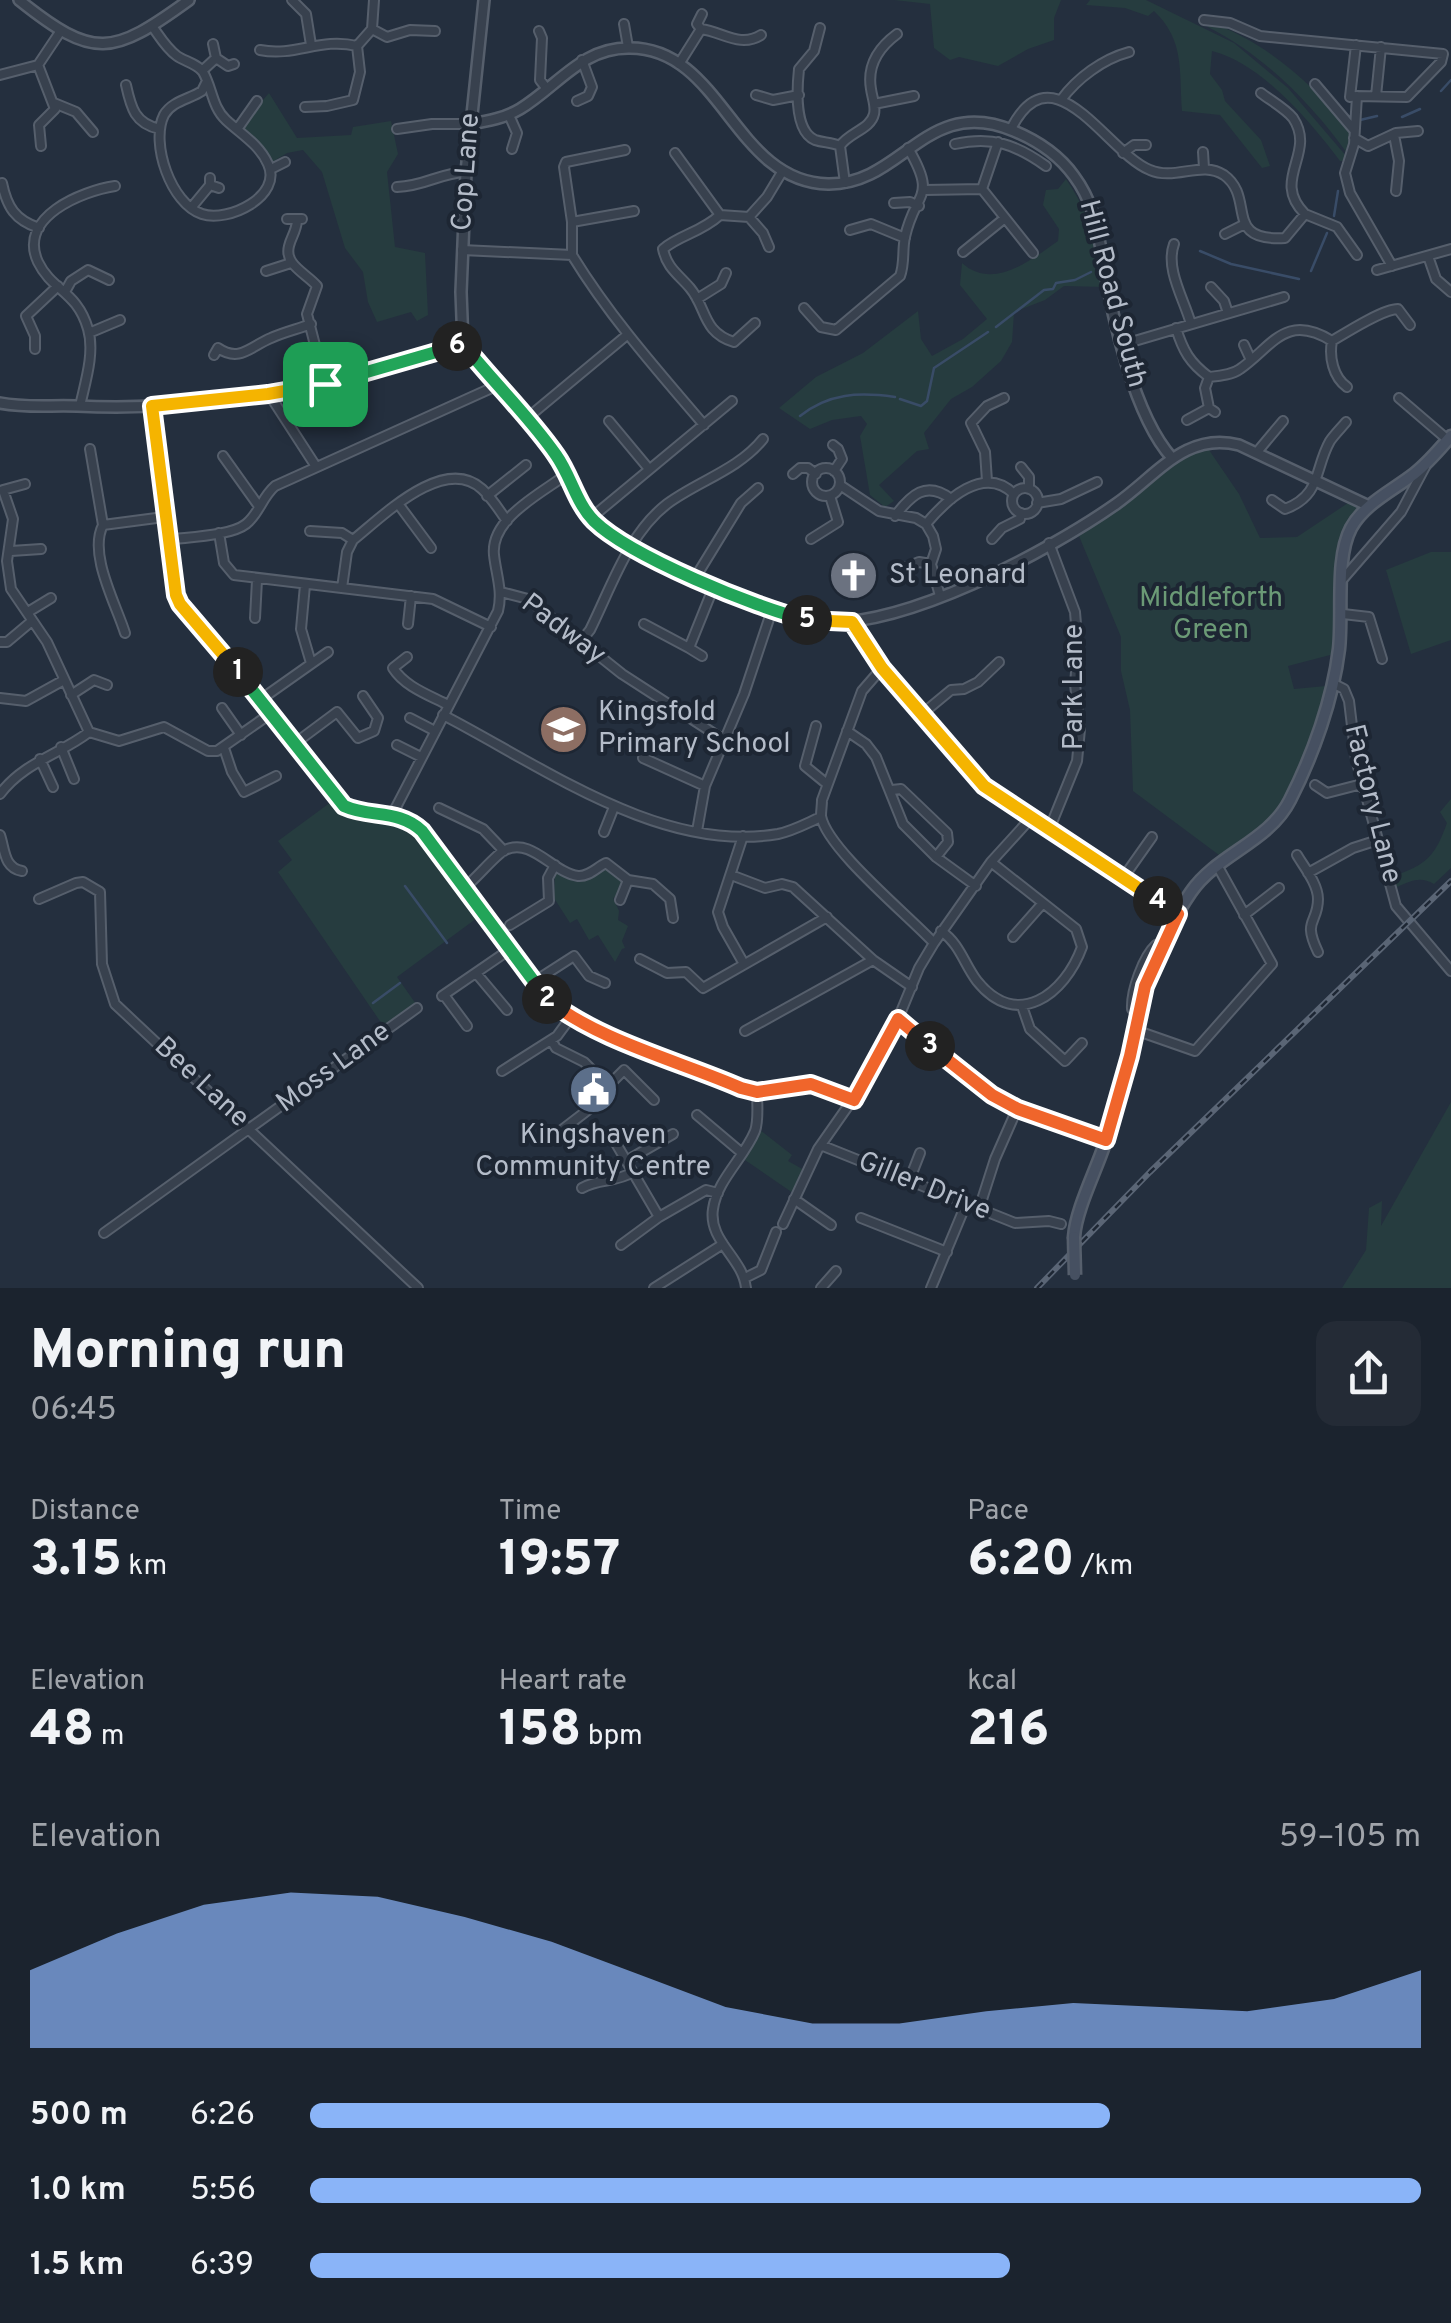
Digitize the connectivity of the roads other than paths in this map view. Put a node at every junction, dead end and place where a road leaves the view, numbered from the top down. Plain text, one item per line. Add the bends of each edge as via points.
1 (19, 0) edge
2 (189, 0) edge
3 (292, 0) edge
4 (374, 0) edge
5 (484, 0) edge
6 (702, 14) dead end
7 (1204, 20) dead end
8 (624, 24) dead end
9 (695, 24) junction
10 (152, 26) junction
11 (820, 28) dead end
12 (372, 29) junction
13 (435, 31) dead end
14 (539, 31) dead end
15 (60, 32) junction
16 (761, 34) dead end
17 (897, 34) dead end
18 (213, 44) dead end
19 (312, 45) junction
20 (357, 46) junction
21 (1361, 46) junction
22 (628, 48) junction
23 (1382, 48) junction
24 (260, 50) dead end
25 (1128, 52) dead end
26 (1447, 52) edge
27 (216, 58) junction
28 (582, 60) junction
29 (234, 64) dead end
30 (680, 64) junction
31 (38, 66) junction
32 (202, 70) junction
33 (1, 71) edge
34 (206, 83) junction
35 (1315, 84) dead end
36 (126, 85) dead end
37 (547, 89) junction
38 (1261, 93) dead end
39 (756, 95) dead end
40 (799, 95) junction
41 (914, 96) dead end
42 (1357, 96) junction
43 (1376, 96) junction
44 (1061, 100) junction
45 (257, 101) dead end
46 (577, 101) dead end
47 (54, 104) junction
48 (874, 104) junction
49 (304, 107) dead end
50 (509, 115) junction
51 (470, 124) junction
52 (238, 128) junction
53 (160, 129) junction
54 (398, 129) dead end
55 (1011, 129) junction
56 (1418, 131) dead end
57 (93, 132) dead end
58 (1354, 134) junction
59 (1394, 134) junction
60 (998, 142) junction
61 (955, 144) dead end
62 (1146, 144) dead end
63 (41, 146) dead end
64 (840, 146) junction
65 (908, 148) junction
66 (512, 149) dead end
67 (625, 150) dead end
68 (1202, 152) dead end
69 (675, 154) dead end
70 (1123, 154) junction
71 (285, 162) dead end
72 (1046, 166) dead end
73 (1204, 168) junction
74 (271, 169) junction
75 (466, 172) junction
76 (782, 172) junction
77 (2, 183) edge
78 (846, 183) junction
79 (213, 184) dead end
80 (115, 186) dead end
81 (398, 188) dead end
82 (982, 189) junction
83 (925, 190) junction
84 (1396, 191) dead end
85 (894, 203) dead end
86 (918, 206) junction
87 (191, 208) junction
88 (634, 211) dead end
89 (1306, 214) junction
90 (720, 215) junction
91 (748, 216) junction
92 (1006, 218) junction
93 (295, 220) dead end
94 (572, 222) junction
95 (1244, 224) junction
96 (38, 228) junction
97 (850, 230) dead end
98 (1225, 234) dead end
99 (905, 238) junction
100 (1174, 244) dead end
101 (769, 247) dead end
102 (1451, 248) edge
103 (462, 250) junction
104 (964, 252) dead end
105 (1033, 253) dead end
106 (1357, 254) dead end
107 (572, 255) junction
108 (1428, 256) junction
109 (291, 263) junction
110 (1392, 266) junction
111 (1377, 270) dead end
112 (266, 271) dead end
113 (726, 273) dead end
114 (109, 280) dead end
115 (1211, 287) dead end
116 (62, 288) junction
117 (1451, 292) edge
118 (1284, 297) dead end
119 (697, 299) junction
120 (804, 308) dead end
121 (1228, 313) junction
122 (1348, 315) dead end
123 (26, 316) junction
124 (16, 320) dead end
125 (120, 320) dead end
126 (755, 322) dead end
127 (312, 324) junction
128 (1191, 324) junction
129 (1410, 325) dead end
130 (1356, 326) junction
131 (1176, 328) junction
132 (89, 334) junction
133 (627, 336) junction
134 (1332, 340) junction
135 (463, 344) junction
136 (1122, 344) junction
137 (1244, 345) dead end
138 (218, 347) dead end
139 (35, 349) dead end
140 (1250, 358) junction
141 (1209, 377) junction
142 (325, 384) junction
143 (496, 386) junction
144 (1347, 387) dead end
145 (268, 394) junction
146 (1004, 398) dead end
147 (1400, 398) dead end
148 (732, 401) dead end
149 (2, 404) edge
150 (80, 406) junction
151 (152, 406) junction
152 (526, 419) junction
153 (1187, 420) dead end
154 (609, 421) dead end
155 (1283, 422) dead end
156 (1346, 422) dead end
157 (704, 425) junction
158 (1449, 438) edge
159 (764, 439) dead end
160 (832, 445) dead end
161 (90, 449) dead end
162 (1258, 452) junction
163 (222, 456) dead end
164 (1172, 458) junction
165 (1426, 464) junction
166 (526, 465) dead end
167 (315, 466) junction
168 (1021, 467) dead end
169 (648, 469) junction
170 (834, 470) junction
171 (567, 474) junction
172 (793, 474) dead end
173 (816, 474) junction
174 (987, 481) junction
175 (1318, 481) junction
176 (1097, 482) dead end
177 (26, 484) dead end
178 (840, 485) junction
179 (758, 488) dead end
180 (2, 489) edge
181 (1028, 489) junction
182 (1014, 494) junction
183 (488, 496) junction
184 (830, 496) junction
185 (951, 499) junction
186 (1272, 500) dead end
187 (1038, 503) junction
188 (258, 505) junction
189 (399, 505) junction
190 (1370, 506) junction
191 (1021, 513) junction
192 (895, 516) junction
193 (164, 517) junction
194 (591, 518) junction
195 (507, 520) junction
196 (926, 524) junction
197 (103, 525) junction
198 (310, 530) dead end
199 (220, 532) junction
200 (810, 538) dead end
201 (992, 539) dead end
202 (167, 540) junction
203 (353, 540) junction
204 (1050, 544) junction
205 (632, 546) junction
206 (432, 548) dead end
207 (42, 550) dead end
208 (12, 551) junction
209 (4, 561) edge
210 (932, 564) junction
211 (907, 566) dead end
212 (695, 578) junction
213 (257, 580) junction
214 (1342, 580) junction
215 (305, 585) junction
216 (714, 586) junction
217 (342, 588) junction
218 (501, 592) junction
219 (411, 596) junction
220 (940, 596) junction
221 (51, 598) dead end
222 (772, 610) junction
223 (1343, 614) junction
224 (30, 616) junction
225 (255, 618) dead end
226 (852, 622) junction
227 (408, 624) dead end
228 (644, 624) dead end
229 (491, 627) junction
230 (125, 633) dead end
231 (582, 641) junction
232 (0, 642) edge
233 (689, 648) junction
234 (328, 652) dead end
235 (702, 656) dead end
236 (407, 657) dead end
237 (1382, 659) dead end
238 (999, 662) dead end
239 (311, 663) junction
240 (882, 668) junction
241 (64, 680) junction
242 (1334, 684) junction
243 (107, 685) dead end
244 (72, 695) junction
245 (363, 696) dead end
246 (0, 698) edge
247 (260, 700) junction
248 (448, 705) junction
249 (222, 708) dead end
250 (270, 714) junction
251 (922, 714) junction
252 (443, 715) junction
253 (410, 718) dead end
254 (816, 726) dead end
255 (435, 731) junction
256 (89, 732) junction
257 (847, 732) junction
258 (241, 735) junction
259 (724, 740) junction
260 (294, 744) junction
261 (397, 745) dead end
262 (61, 747) junction
263 (224, 748) junction
264 (421, 757) junction
265 (643, 758) dead end
266 (40, 759) junction
267 (276, 776) dead end
268 (74, 779) dead end
269 (827, 784) junction
270 (1314, 784) dead end
271 (1362, 784) junction
272 (705, 786) junction
273 (54, 787) dead end
274 (1, 790) edge
275 (892, 790) junction
276 (614, 807) junction
277 (439, 808) dead end
278 (392, 815) junction
279 (822, 817) junction
280 (1031, 818) junction
281 (1049, 830) junction
282 (697, 831) junction
283 (604, 832) dead end
284 (14, 833) dead end
285 (0, 836) edge
286 (744, 836) junction
287 (1152, 838) dead end
288 (1378, 840) junction
289 (504, 850) junction
290 (1297, 855) dead end
291 (936, 857) junction
292 (991, 862) junction
293 (556, 865) junction
294 (1217, 865) junction
295 (22, 872) dead end
296 (1308, 873) junction
297 (731, 875) junction
298 (1123, 878) junction
299 (628, 880) junction
300 (976, 886) junction
301 (464, 888) junction
302 (1280, 888) dead end
303 (39, 899) dead end
304 (620, 900) dead end
305 (1043, 904) junction
306 (1178, 914) junction
307 (1244, 915) junction
308 (827, 916) junction
309 (673, 918) dead end
310 (510, 925) dead end
311 (941, 931) junction
312 (1013, 936) dead end
313 (934, 943) junction
314 (509, 950) junction
315 (1318, 952) dead end
316 (640, 960) dead end
317 (873, 960) junction
318 (744, 964) junction
319 (1451, 971) edge
320 (476, 973) junction
321 (532, 983) junction
322 (605, 984) dead end
323 (912, 988) junction
324 (1022, 1006) junction
325 (416, 1008) dead end
326 (506, 1010) dead end
327 (571, 1017) junction
328 (898, 1019) junction
329 (466, 1026) dead end
330 (745, 1030) dead end
331 (1134, 1030) junction
332 (551, 1040) junction
333 (1082, 1043) dead end
334 (502, 1071) dead end
335 (608, 1086) junction
336 (757, 1092) junction
337 (654, 1100) dead end
338 (854, 1100) junction
339 (1018, 1109) junction
340 (702, 1116) dead end
341 (250, 1129) junction
342 (673, 1134) dead end
343 (550, 1137) dead end
344 (614, 1140) dead end
345 (1106, 1140) junction
346 (823, 1146) junction
347 (742, 1153) junction
348 (920, 1153) dead end
349 (626, 1161) junction
350 (632, 1172) junction
351 (909, 1181) junction
352 (582, 1188) dead end
353 (718, 1193) junction
354 (794, 1199) junction
355 (966, 1204) junction
356 (978, 1209) junction
357 (659, 1217) junction
358 (866, 1223) dead end
359 (1061, 1224) dead end
360 (832, 1225) dead end
361 (104, 1233) dead end
362 (723, 1244) junction
363 (621, 1245) dead end
364 (946, 1252) junction
365 (836, 1271) dead end
366 (746, 1283) edge
367 (418, 1288) edge
368 (654, 1288) edge
369 (820, 1288) edge
370 (931, 1288) edge
371 (1073, 1288) edge

1 - 15 street
2 - 10 street
3 - 19 street via 306,14
4 - 12 street
5 - 51 street, Cop Lane
6 - 9 street
7 - 21 street via 1230,22 1260,36
8 - 22 street
9 - 16 street via 740,42
9 - 30 street
10 - 15 street via 120,42 94,45
10 - 32 street via 172,53
11 - 40 street via 814,51 799,68
12 - 13 street via 387,38
12 - 20 street
14 - 37 street via 539,72
15 - 31 street
17 - 48 street via 872,66
18 - 27 street
19 - 20 street
19 - 24 street
20 - 49 street via 353,100
21 - 23 street
21 - 42 street via 1350,96
22 - 28 street
22 - 30 street
23 - 26 street
23 - 43 street
25 - 44 street via 1102,61
26 - 43 street via 1407,97
27 - 29 street
27 - 32 street
28 - 37 street
28 - 46 street via 592,87
30 - 76 street
31 - 33 street
31 - 47 street
32 - 34 street
34 - 52 street via 218,110
34 - 53 street via 165,112
35 - 58 street
36 - 53 street via 134,114 144,126
37 - 50 street
38 - 89 street via 1293,118 1302,146 1290,193
39 - 40 street
40 - 64 street via 804,130
41 - 48 street
42 - 43 street
42 - 58 street
44 - 55 street via 1033,102
44 - 70 street via 1093,120
45 - 52 street
47 - 57 street via 76,112
47 - 63 street via 38,125
48 - 64 street via 872,120
50 - 51 street
50 - 66 street via 517,133
51 - 54 street
51 - 75 street, Cop Lane
52 - 74 street
53 - 87 street via 162,162
55 - 65 street, Hill Road South via 956,124
55 - 136 street, Hill Road South via 1056,156 1084,189 1099,229
56 - 59 street
58 - 59 street via 1368,146
58 - 110 street via 1346,174 1350,193
59 - 84 street
60 - 61 street
60 - 72 street
60 - 82 street
62 - 70 street
64 - 78 street
65 - 78 street, Hill Road South
65 - 83 street
67 - 94 street via 566,162
68 - 73 street
69 - 90 street
70 - 73 street via 1153,172
71 - 74 street
73 - 95 street via 1233,181
74 - 87 street via 272,182 250,204 216,217
75 - 81 street
75 - 103 street, Cop Lane
76 - 78 street via 810,182
76 - 91 street
77 - 96 street via 19,220
79 - 87 street
80 - 96 street via 68,202
82 - 83 street
82 - 92 street
83 - 86 street
85 - 86 street
86 - 99 street
88 - 94 street
89 - 95 street via 1285,238 1255,235
89 - 106 street via 1338,227 1346,248
90 - 91 street
90 - 119 street via 664,249 666,262
91 - 101 street
92 - 104 street
92 - 105 street
93 - 109 street
94 - 107 street
95 - 98 street
96 - 116 street via 37,260
97 - 99 street via 871,224
99 - 120 street via 900,276 843,326 821,326
100 - 128 street via 1171,268
102 - 108 street
103 - 107 street
103 - 135 street, Cop Lane
107 - 133 street
108 - 110 street
108 - 117 street via 1436,279
109 - 112 street
109 - 127 street via 321,284 307,314
110 - 111 street
113 - 119 street
114 - 116 street via 88,270
115 - 121 street
116 - 123 street
116 - 132 street via 82,312
118 - 121 street
119 - 126 street via 724,339 734,342
121 - 128 street
122 - 130 street
123 - 124 street
123 - 139 street
125 - 132 street
127 - 138 street via 237,356
127 - 142 street
128 - 131 street
129 - 130 street via 1398,308
130 - 134 street
131 - 136 street
131 - 141 street via 1182,350
132 - 150 street
133 - 152 street
133 - 157 street
134 - 140 street via 1294,330
134 - 144 street via 1332,364
135 - 142 street
135 - 143 street
136 - 164 street, Hill Road South via 1156,438
137 - 140 street
140 - 141 street via 1230,374
141 - 153 street via 1212,410
142 - 145 street
143 - 152 street
143 - 167 street
145 - 151 street
145 - 167 street
146 - 174 street via 971,422 985,452
147 - 158 street
148 - 157 street
149 - 150 street
150 - 151 street
151 - 193 street
152 - 171 street
154 - 169 street
155 - 162 street
156 - 175 street via 1330,441
157 - 169 street
158 - 165 main road
159 - 205 street via 750,455 667,504
160 - 170 street via 842,459
161 - 197 street
162 - 164 street via 1211,441
162 - 175 street
163 - 188 street
164 - 204 street via 1117,503
165 - 190 main road
165 - 214 street via 1402,512
166 - 183 street
167 - 188 street via 274,486
168 - 181 street
169 - 194 street
170 - 173 street
170 - 178 street
171 - 194 street
171 - 195 street
172 - 173 street via 800,468
173 - 184 street via 815,490
174 - 182 street
174 - 185 street
175 - 186 street via 1291,507
175 - 190 street
176 - 187 street
177 - 180 street
178 - 184 street
178 - 192 street
179 - 212 street
180 - 208 street via 13,520
181 - 182 street
181 - 187 street
182 - 191 street
183 - 189 street via 472,482 441,480
183 - 195 street
184 - 200 street via 838,522
185 - 192 street via 936,489 924,491
185 - 196 street
187 - 191 street
188 - 199 street via 246,524
189 - 203 street
189 - 206 street
190 - 214 main road via 1345,541
191 - 201 street
192 - 196 street
193 - 197 street
193 - 202 street
194 - 205 street
195 - 218 street via 494,540
196 - 210 street via 936,549
197 - 230 street via 102,568
198 - 203 street
199 - 202 street
199 - 213 street via 227,570
202 - 247 street via 180,604
203 - 217 street
204 - 220 street
204 - 281 street, Park Lane via 1076,612 1080,729 1077,761
205 - 212 street
205 - 231 street
207 - 208 street
208 - 209 street
209 - 224 street via 11,589
210 - 211 street
210 - 220 street
212 - 216 street
213 - 215 street
213 - 225 street
214 - 223 main road
215 - 217 street
215 - 239 street via 302,629
216 - 222 street
216 - 233 street
217 - 219 street
218 - 229 street
218 - 231 street, Padway via 528,599
219 - 227 street
219 - 229 street via 445,603
220 - 226 street
221 - 224 street
222 - 226 street via 817,622
222 - 259 street
223 - 237 street via 1369,617
223 - 242 main road
224 - 232 street
224 - 241 street
226 - 240 street
228 - 233 street
229 - 248 street
231 - 259 street, Padway
233 - 235 street
234 - 239 street
236 - 248 street via 393,668 396,674
238 - 251 street
239 - 247 street
240 - 251 street
240 - 257 street via 862,691
241 - 244 street
241 - 246 street via 26,701
242 - 271 street, Factory Lane via 1349,701
242 - 294 main road via 1288,804 1271,826
243 - 244 street via 93,676
244 - 256 street
245 - 260 street via 378,718 374,731 358,738 338,712
247 - 250 street
248 - 252 street
249 - 258 street
250 - 258 street
250 - 260 street
251 - 280 street via 984,786
252 - 255 street
252 - 276 street
253 - 255 street
254 - 269 street via 805,766
255 - 264 street
256 - 262 street
256 - 263 street via 119,741 164,726 208,751
257 - 269 street
257 - 275 street via 866,744
258 - 263 street
259 - 272 street
260 - 278 street via 344,806
261 - 264 street
262 - 266 street
262 - 268 street
263 - 267 street via 244,792
264 - 278 street
265 - 272 street
266 - 273 street
266 - 274 street
269 - 279 street
270 - 271 street via 1328,793
271 - 288 street, Factory Lane
272 - 282 street
275 - 291 street via 903,824
275 - 291 street via 901,789 947,832
276 - 282 street
276 - 283 street
277 - 289 street via 483,828
278 - 301 street via 422,831
279 - 286 street via 782,833
279 - 313 street via 855,866
280 - 281 street
280 - 292 street
281 - 298 street
282 - 286 street
284 - 285 street
285 - 295 street via 8,864
286 - 297 street
287 - 298 street
288 - 296 street
288 - 319 street, Factory Lane via 1400,913
289 - 293 street via 526,850
289 - 301 street
290 - 296 street
291 - 300 street
292 - 300 street
292 - 305 street
293 - 299 street via 582,876 608,864
293 - 310 street via 548,878 549,900
294 - 306 main road
294 - 307 street
296 - 315 street via 1318,900 1310,921
297 - 308 street via 765,888 793,886
297 - 318 street via 718,912
298 - 306 street
299 - 304 street
299 - 309 street via 666,894
300 - 311 street
301 - 314 street
302 - 307 street
303 - 341 street, Bee Lane via 83,882 100,892 102,964 114,1004
305 - 312 street
305 - 324 street via 1076,930 1082,947 1050,993
306 - 331 main road
307 - 331 street via 1272,964 1198,1049
308 - 317 street
308 - 318 street
311 - 313 street
311 - 324 street via 987,991
313 - 323 street
314 - 320 street
314 - 321 street
316 - 318 street via 667,973 686,972 704,991
317 - 323 street
317 - 330 street
320 - 326 street
320 - 329 street via 443,996
321 - 322 street via 574,956
321 - 327 street
323 - 328 street
324 - 333 street via 1030,1030 1065,1062
325 - 341 street, Moss Lane
327 - 332 street
327 - 336 street
328 - 338 street
328 - 339 street
331 - 345 main road
332 - 334 street
332 - 335 street
335 - 337 street via 624,1070
335 - 343 street via 601,1100
336 - 338 street via 811,1084
336 - 347 street via 756,1125
338 - 346 street
339 - 345 street
339 - 356 street
340 - 347 street
341 - 361 street, Moss Lane
341 - 367 street, Bee Lane
342 - 349 street
344 - 349 street
345 - 371 main road, bridge via 1074,1237
346 - 351 street, Giller Drive
346 - 354 street
347 - 353 street
348 - 351 street
349 - 350 street
350 - 352 street
350 - 357 street
351 - 355 street, Giller Drive
353 - 357 street via 706,1190
353 - 362 street via 712,1216
354 - 360 street
354 - 366 street via 761,1270
355 - 356 street, Giller Drive
355 - 364 street
356 - 359 street, Giller Drive via 1015,1223
357 - 363 street
358 - 364 street
362 - 366 street
362 - 368 street
364 - 370 street
365 - 369 street

